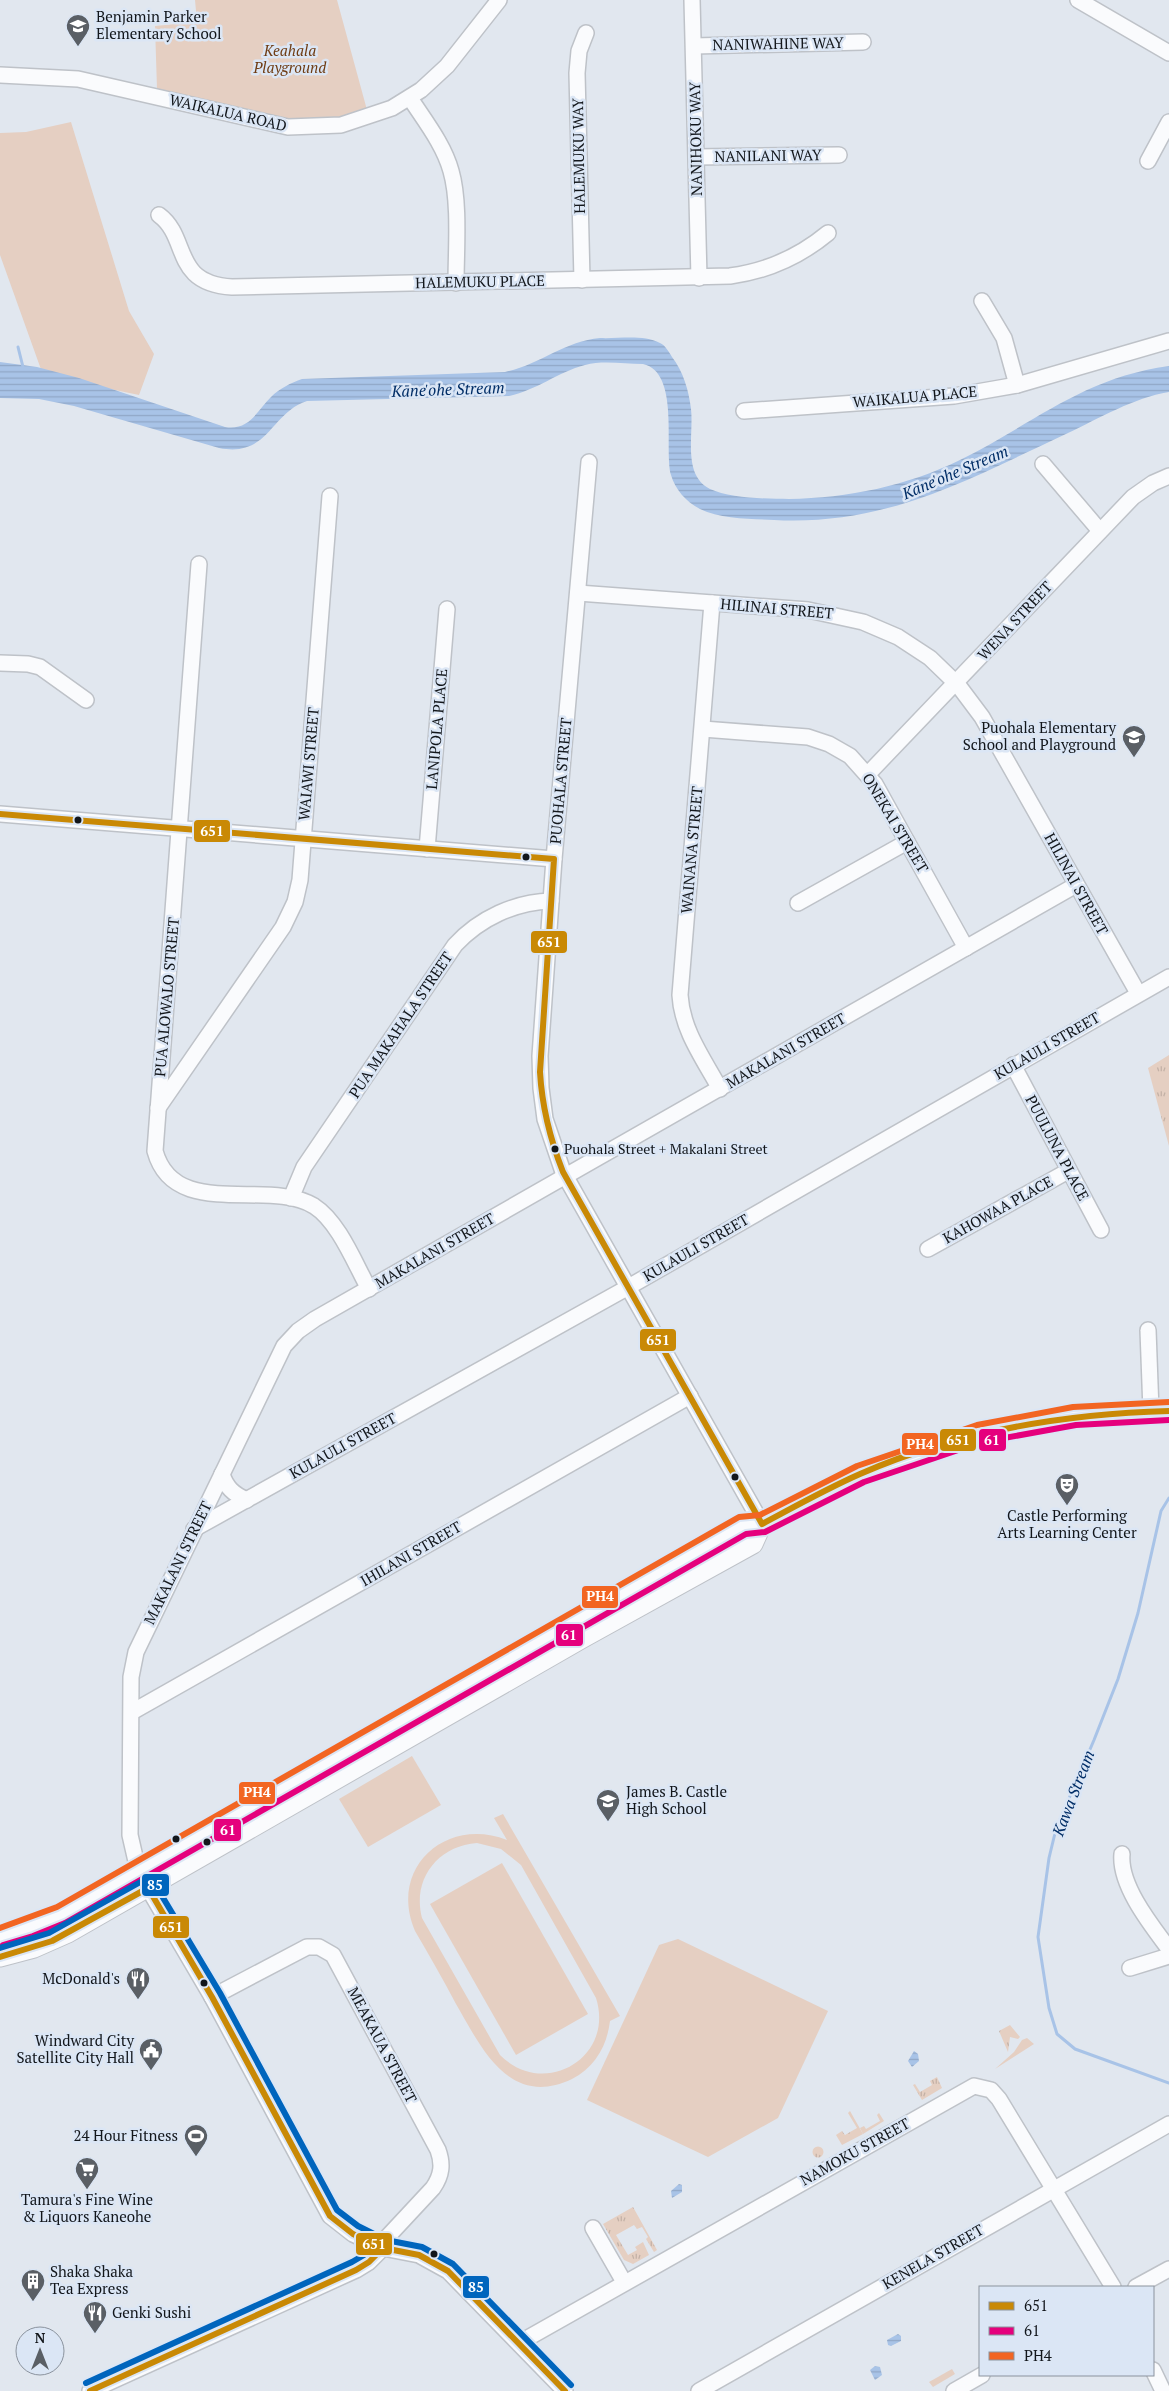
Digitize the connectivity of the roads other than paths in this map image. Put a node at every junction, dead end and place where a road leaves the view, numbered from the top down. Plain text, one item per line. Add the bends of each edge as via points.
1 (499, 0) edge
2 (692, 0) edge
3 (1078, 0) edge
4 (586, 34) dead end
5 (863, 42) dead end
6 (694, 46) junction
7 (1169, 53) edge
8 (0, 76) edge
9 (410, 98) junction
10 (1169, 122) edge
11 (839, 155) dead end
12 (696, 157) junction
13 (1148, 161) dead end
14 (159, 215) dead end
15 (828, 232) dead end
16 (699, 278) junction
17 (582, 280) junction
18 (456, 283) junction
19 (982, 301) dead end
20 (1169, 341) edge
21 (1017, 385) junction
22 (744, 411) dead end
23 (589, 462) dead end
24 (1043, 464) dead end
25 (1169, 476) edge
26 (330, 496) dead end
27 (1100, 531) junction
28 (199, 564) dead end
29 (578, 593) junction
30 (712, 603) junction
31 (447, 609) dead end
32 (0, 663) edge
33 (956, 683) junction
34 (86, 700) dead end
35 (702, 729) junction
36 (868, 774) junction
37 (0, 814) edge
38 (181, 829) junction
39 (302, 839) junction
40 (907, 842) junction
41 (427, 849) junction
42 (554, 859) junction
43 (1076, 885) junction
44 (551, 900) junction
45 (798, 903) dead end
46 (966, 948) junction
47 (1169, 977) edge
48 (1138, 993) junction
49 (1013, 1066) junction
50 (720, 1088) junction
51 (157, 1109) junction
52 (1068, 1171) junction
53 (566, 1177) junction
54 (291, 1198) junction
55 (1101, 1230) dead end
56 (928, 1249) dead end
57 (629, 1287) junction
58 (369, 1289) junction
59 (1148, 1330) dead end
60 (690, 1396) junction
61 (1160, 1411) edge
62 (222, 1474) junction
63 (247, 1500) junction
64 (762, 1524) junction
65 (194, 1529) junction
66 (627, 1591) junction
67 (637, 1608) junction
68 (132, 1712) junction
69 (1122, 1854) dead end
70 (138, 1870) junction
71 (148, 1888) junction
72 (0, 1937) edge
73 (1169, 1949) edge
74 (1169, 1956) edge
75 (0, 1957) edge
76 (1130, 1968) dead end
77 (212, 1997) junction
78 (1169, 2124) edge
79 (1053, 2188) junction
80 (593, 2228) dead end
81 (381, 2247) junction
82 (1169, 2270) edge
83 (624, 2282) junction
84 (1113, 2286) edge
85 (1138, 2286) edge
86 (519, 2342) junction
87 (1154, 2372) edge
88 (980, 2376) edge
89 (90, 2391) edge
90 (565, 2391) edge
91 (699, 2391) edge
92 (954, 2391) edge
93 (1163, 2391) edge

1 - 9 street, WAIKALUA ROAD via 447,66
2 - 6 street, NANIHOKU WAY
3 - 7 street
4 - 17 street, HALEMUKU WAY via 579,51 577,73
5 - 6 street, NANIWAHINE WAY
6 - 12 street, NANIHOKU WAY
8 - 9 street, WAIKALUA ROAD via 78,79 270,125 297,128 324,128 359,121
9 - 18 street via 452,171
10 - 13 street
11 - 12 street, NANILANI WAY
12 - 16 street, NANIHOKU WAY
14 - 18 street, HALEMUKU PLACE via 170,226 188,266 208,282 224,286
15 - 16 street, HALEMUKU PLACE via 801,252 772,267 730,276
16 - 17 street, HALEMUKU PLACE
17 - 18 street, HALEMUKU PLACE
19 - 21 street via 1004,338
20 - 21 street, WAIKALUA PLACE
21 - 22 street, WAIKALUA PLACE via 954,396
23 - 29 street, PUOHALA STREET
24 - 27 street
25 - 27 street, WENA STREET via 1143,490
26 - 39 street, WAIAWI STREET
27 - 33 street, WENA STREET
28 - 38 street, PUA ALOWALO STREET
29 - 30 street, HILINAI STREET
29 - 42 street, PUOHALA STREET
30 - 33 street, HILINAI STREET via 808,610 863,622 914,647
30 - 35 street, WAINANA STREET
31 - 41 street, LANIPOLA PLACE
32 - 34 street via 40,667
33 - 36 street, WENA STREET
33 - 43 street, HILINAI STREET via 982,716
35 - 36 street, ONEKAI STREET via 808,737 839,749
35 - 50 street, WAINANA STREET via 680,994 688,1032
36 - 40 street, ONEKAI STREET
37 - 38 street
38 - 39 street
38 - 51 street, PUA ALOWALO STREET
39 - 41 street
39 - 51 street, WAIAWI STREET via 298,892 287,920
40 - 45 street
40 - 46 street, ONEKAI STREET
41 - 42 street
42 - 44 street, PUOHALA STREET
43 - 46 street, MAKALANI STREET
43 - 48 street, HILINAI STREET
44 - 53 street, PUOHALA STREET via 540,1088 550,1137
44 - 54 street, PUA MAKAHALA STREET via 515,905 478,925 455,945 304,1167
46 - 50 street, MAKALANI STREET
47 - 48 street, KULAULI STREET
48 - 49 street, KULAULI STREET
49 - 52 street, PUULUNA PLACE
49 - 57 street, KULAULI STREET
50 - 53 street, MAKALANI STREET
51 - 54 street, PUA ALOWALO STREET via 154,1142 158,1159 178,1184 201,1192
52 - 55 street, PUULUNA PLACE
52 - 56 street, KAHOWAA PLACE
53 - 57 street, PUOHALA STREET
53 - 58 street, MAKALANI STREET
54 - 58 street, PUA ALOWALO STREET via 314,1206 328,1219
57 - 60 street, PUOHALA STREET
57 - 63 street, KULAULI STREET
58 - 62 street, MAKALANI STREET via 306,1324 290,1338
59 - 61 street
60 - 64 street, PUOHALA STREET
60 - 68 street, IHILANI STREET
61 - 64 main road via 1043,1420 950,1442 860,1474
62 - 63 street via 229,1489
62 - 65 street, MAKALANI STREET
63 - 65 street, KULAULI STREET
64 - 66 main road via 737,1528
64 - 67 main road via 753,1544
65 - 68 street, MAKALANI STREET via 136,1652 131,1677
66 - 67 main road
66 - 70 main road
67 - 71 main road
68 - 70 street, MAKALANI STREET via 130,1835
69 - 73 street via 1126,1880 1152,1927
70 - 71 main road
70 - 72 main road via 53,1919
71 - 75 main road via 52,1941
71 - 77 street
74 - 76 street
77 - 81 street via 326,2210 346,2230
77 - 81 street, MEAKAUA STREET via 307,1947 319,1947 334,1956 441,2157 437,2183
78 - 79 street, KENELA STREET
79 - 83 street, NAMOKU STREET via 995,2094 986,2087 974,2086
79 - 84 street, NAMOKU STREET
79 - 91 street, KENELA STREET
80 - 83 street
81 - 86 street via 419,2255 443,2268
81 - 89 street, MEAKAUA STREET via 369,2262 356,2270
82 - 85 street
83 - 86 street, NAMOKU STREET
86 - 90 street
87 - 93 street
88 - 92 street

